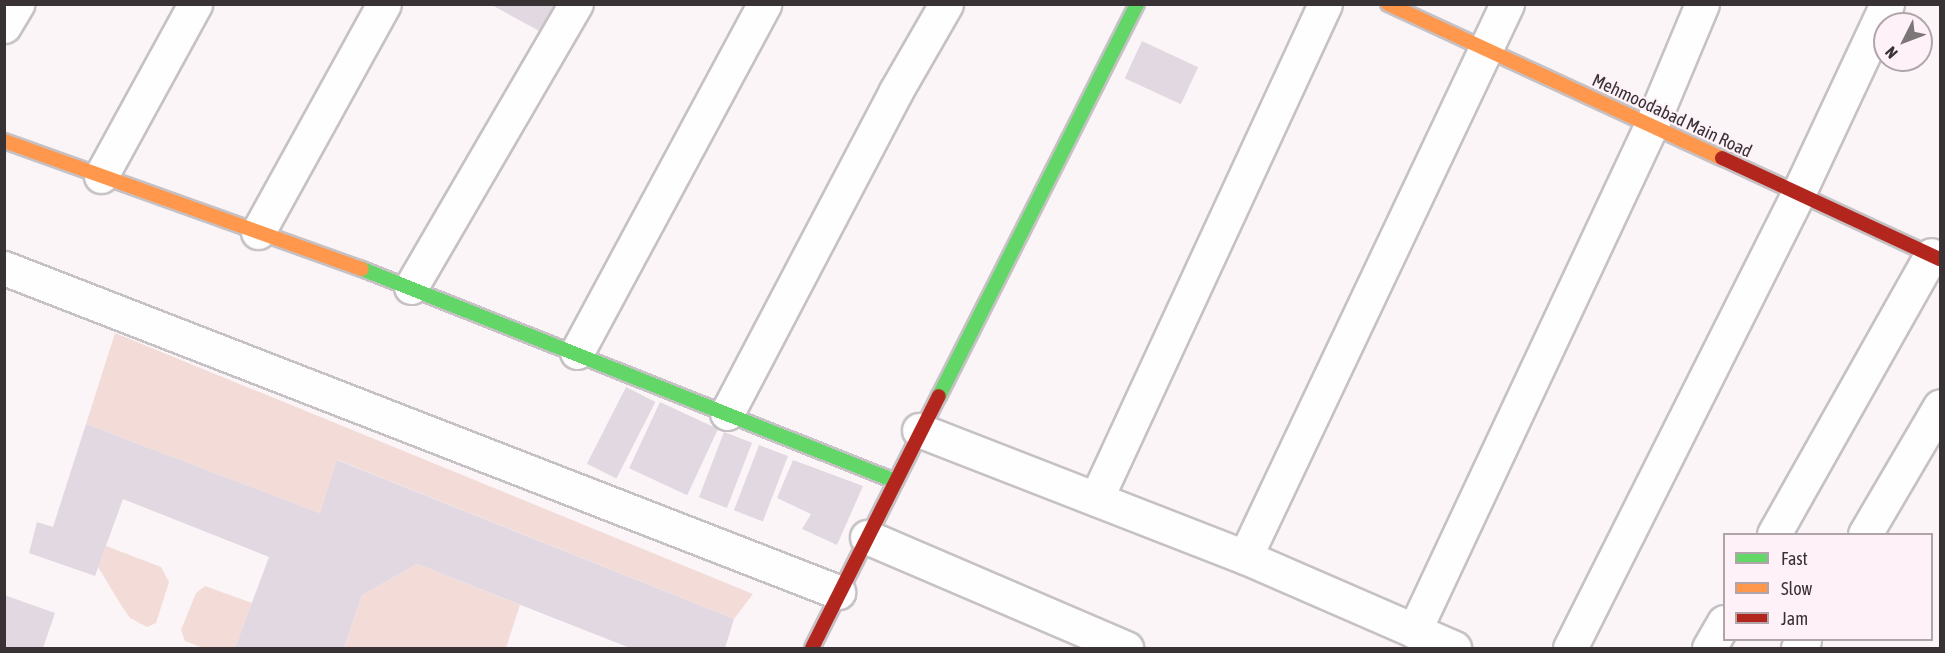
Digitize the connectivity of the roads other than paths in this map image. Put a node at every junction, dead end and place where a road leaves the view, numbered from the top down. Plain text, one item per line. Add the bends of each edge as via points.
1 (16, 4) edge
2 (195, 4) edge
3 (384, 4) edge
4 (576, 4) edge
5 (764, 4) edge
6 (946, 4) edge
7 (1137, 4) edge
8 (1325, 4) edge
9 (1508, 4) edge
10 (1702, 4) edge
11 (1887, 4) edge
12 (1409, 9) edge
13 (4, 26) edge
14 (1485, 49) junction
15 (1651, 126) junction
16 (4, 141) edge
17 (101, 176) junction
18 (1798, 194) junction
19 (258, 232) junction
20 (1936, 257) edge
21 (4, 268) edge
22 (411, 287) junction
23 (578, 352) junction
24 (1941, 406) edge
25 (727, 413) junction
26 (920, 430) junction
27 (895, 481) junction
28 (1096, 499) junction
29 (1775, 533) edge
30 (1866, 533) edge
31 (867, 537) junction
32 (1245, 557) junction
33 (838, 592) junction
34 (1723, 625) edge
35 (1414, 631) junction
36 (812, 648) edge
37 (1126, 648) edge
38 (1454, 648) edge
39 (1570, 648) edge
40 (1709, 648) edge

1 - 13 street
2 - 17 street
3 - 19 street
4 - 22 street
5 - 23 street
6 - 25 street via 896,91
7 - 26 street
8 - 28 street
9 - 14 street
10 - 15 street
11 - 18 street
12 - 14 street, Mehmoodabad Main Road
14 - 15 street, Mehmoodabad Main Road
14 - 32 street
15 - 18 street, Mehmoodabad Main Road
15 - 35 street
16 - 17 street
17 - 19 street
18 - 20 street, Mehmoodabad Main Road
18 - 39 street
19 - 22 street
20 - 29 street
21 - 33 street
22 - 23 street
23 - 25 street
24 - 30 street
25 - 27 street
26 - 27 street
26 - 28 street
27 - 31 street
28 - 32 street
31 - 33 street
31 - 37 street
32 - 35 street
33 - 36 street
34 - 40 street
35 - 38 street

